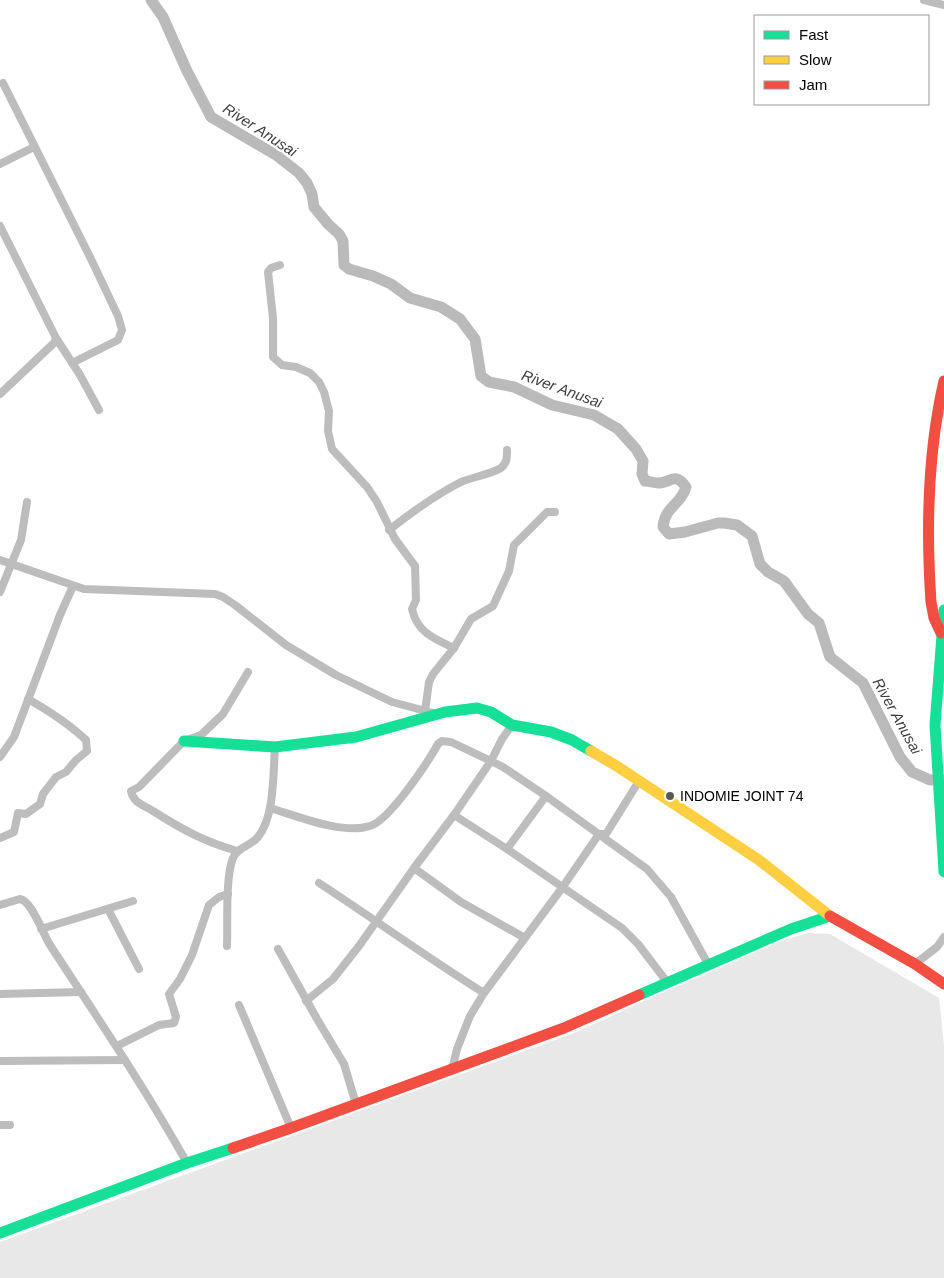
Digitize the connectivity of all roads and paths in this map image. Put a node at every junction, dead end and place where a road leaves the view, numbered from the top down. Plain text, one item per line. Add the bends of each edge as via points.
1 (924, 0) edge
2 (944, 5) edge
3 (2, 83) dead end
4 (34, 147) junction
5 (0, 164) edge
6 (0, 226) edge
7 (280, 265) dead end
8 (56, 338) junction
9 (72, 364) junction
10 (944, 382) edge
11 (0, 394) edge
12 (99, 410) dead end
13 (508, 450) dead end
14 (27, 502) dead end
15 (555, 512) dead end
16 (389, 530) junction
17 (0, 560) edge
18 (12, 565) junction
19 (73, 586) junction
20 (0, 592) edge
21 (944, 610) edge
22 (941, 633) junction
23 (454, 648) junction
24 (248, 672) dead end
25 (28, 699) junction
26 (425, 711) junction
27 (437, 714) junction
28 (512, 725) junction
29 (184, 740) junction
30 (275, 748) junction
31 (0, 757) edge
32 (491, 761) junction
33 (639, 781) junction
34 (546, 796) junction
35 (270, 808) junction
36 (454, 815) junction
37 (943, 816) edge
38 (599, 834) junction
39 (0, 838) edge
40 (943, 842) edge
41 (507, 849) junction
42 (237, 850) junction
43 (414, 868) junction
44 (944, 872) edge
45 (319, 882) dead end
46 (562, 888) junction
47 (228, 894) junction
48 (133, 901) dead end
49 (0, 904) edge
50 (108, 909) junction
51 (830, 916) junction
52 (378, 922) junction
53 (41, 929) junction
54 (525, 938) junction
55 (944, 938) edge
56 (227, 946) dead end
57 (278, 949) dead end
58 (708, 964) junction
59 (915, 964) junction
60 (139, 969) dead end
61 (667, 982) junction
62 (944, 984) edge
63 (81, 992) junction
64 (484, 993) junction
65 (0, 994) edge
66 (306, 1001) junction
67 (239, 1005) dead end
68 (117, 1046) junction
69 (125, 1060) junction
70 (0, 1061) edge
71 (452, 1070) junction
72 (356, 1104) junction
73 (0, 1125) edge
74 (10, 1125) dead end
75 (291, 1128) junction
76 (187, 1163) junction
77 (0, 1233) edge

1 - 2 street
3 - 4 street
4 - 5 street
4 - 9 street via 91,259 122,330 118,340
6 - 8 street
7 - 16 street via 268,272 273,356 282,365 305,369 319,382 328,402 332,449 367,486
8 - 9 street
8 - 11 street
9 - 12 street
10 - 22 street via 933,440 928,536 932,611 935,625
13 - 16 street via 506,463 500,468 458,484
14 - 18 street via 21,540
15 - 23 street via 547,512 514,545 509,571 493,606 471,619
16 - 23 street via 415,566 416,600 412,609 416,624 431,638
17 - 18 street
18 - 19 street
18 - 20 street
19 - 25 street
19 - 26 street via 91,590 215,594 321,666 392,702
21 - 22 street
22 - 37 street via 935,725
23 - 26 street via 430,679
24 - 29 street via 222,714 201,735
25 - 31 street via 14,737
25 - 39 street via 79,733 86,740 87,751 66,772 56,777 43,794 40,804 26,814 18,813 14,832
26 - 27 street
27 - 28 street via 477,708 491,712
27 - 30 street via 356,737
28 - 32 street
28 - 33 street via 551,732 572,740
29 - 30 street
29 - 42 street via 140,787 131,791 132,796 177,827 214,844
30 - 35 street
32 - 34 street
32 - 35 street via 463,746 442,741 392,809 379,822 363,828 335,826
32 - 36 street
33 - 38 street via 606,834
33 - 51 street via 759,860
34 - 38 street
34 - 41 street
35 - 42 street via 258,838
36 - 41 street
36 - 43 street
37 - 40 street
38 - 46 street
38 - 58 street via 647,869 658,881 671,897
40 - 44 street
41 - 46 street
42 - 47 street via 229,871
43 - 52 street
43 - 54 street via 461,902
45 - 52 street
46 - 54 street
46 - 61 street via 622,928
47 - 56 street
47 - 68 street via 209,905 192,955 170,994 176,1017 174,1023 159,1025
48 - 50 street
49 - 53 street via 25,900
50 - 53 street
50 - 60 street
51 - 58 street
51 - 59 street
52 - 64 street
52 - 66 street via 333,979
53 - 63 street
54 - 64 street
55 - 59 street
57 - 66 street
58 - 61 street
59 - 62 street
61 - 71 street via 564,1028
63 - 65 street
63 - 68 street
64 - 71 street via 470,1016
66 - 72 street via 344,1064
67 - 75 street
68 - 69 street
69 - 70 street
69 - 76 street
71 - 72 street
72 - 75 street
73 - 74 street
75 - 76 street
76 - 77 street

